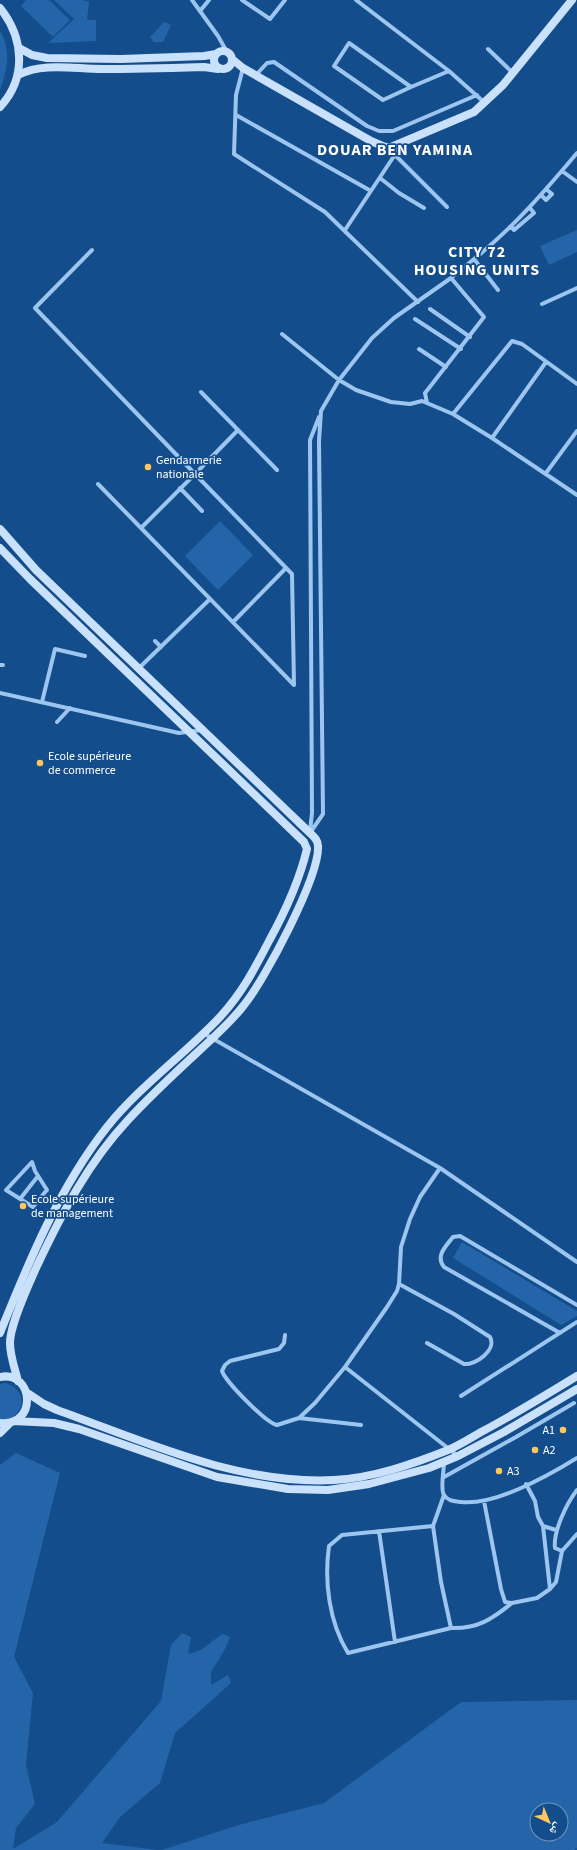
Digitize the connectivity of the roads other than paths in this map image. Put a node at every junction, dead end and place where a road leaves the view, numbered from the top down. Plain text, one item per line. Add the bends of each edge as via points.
1 (192, 0) edge
2 (209, 0) edge
3 (242, 0) edge
4 (285, 0) edge
5 (356, 0) edge
6 (572, 0) edge
7 (0, 8) edge
8 (200, 11) junction
9 (19, 48) junction
10 (488, 49) dead end
11 (227, 52) junction
12 (216, 54) junction
13 (232, 59) junction
14 (218, 68) junction
15 (228, 68) junction
16 (243, 68) junction
17 (449, 71) junction
18 (513, 73) junction
19 (256, 75) junction
20 (18, 76) junction
21 (411, 86) junction
22 (477, 96) junction
23 (485, 103) junction
24 (0, 107) edge
25 (236, 115) junction
26 (393, 151) junction
27 (577, 153) edge
28 (575, 159) edge
29 (562, 171) junction
30 (380, 178) junction
31 (577, 182) edge
32 (546, 189) junction
33 (371, 191) junction
34 (541, 195) junction
35 (447, 207) dead end
36 (424, 208) dead end
37 (346, 230) junction
38 (92, 250) dead end
39 (474, 259) junction
40 (451, 278) junction
41 (577, 288) edge
42 (498, 290) dead end
43 (418, 302) junction
44 (542, 304) dead end
45 (430, 309) dead end
46 (415, 319) dead end
47 (282, 334) dead end
48 (470, 337) junction
49 (419, 349) dead end
50 (460, 350) junction
51 (546, 362) junction
52 (446, 367) junction
53 (338, 380) junction
54 (577, 384) edge
55 (201, 392) dead end
56 (426, 403) junction
57 (321, 411) junction
58 (453, 414) junction
59 (238, 430) junction
60 (577, 431) edge
61 (492, 438) junction
62 (277, 470) dead end
63 (546, 473) junction
64 (195, 474) junction
65 (98, 484) dead end
66 (180, 488) junction
67 (577, 495) edge
68 (202, 511) dead end
69 (140, 528) junction
70 (0, 529) edge
71 (0, 548) edge
72 (286, 568) junction
73 (210, 599) junction
74 (233, 622) junction
75 (155, 641) dead end
76 (161, 648) junction
77 (84, 656) dead end
78 (138, 669) junction
79 (0, 694) edge
80 (42, 702) junction
81 (70, 708) junction
82 (57, 722) dead end
83 (202, 730) junction
84 (188, 733) junction
85 (310, 833) junction
86 (304, 842) junction
87 (203, 1033) junction
88 (212, 1038) junction
89 (440, 1168) junction
90 (38, 1176) junction
91 (40, 1198) junction
92 (20, 1199) junction
93 (57, 1204) junction
94 (577, 1262) edge
95 (399, 1284) junction
96 (577, 1305) edge
97 (577, 1322) edge
98 (0, 1333) edge
99 (560, 1333) junction
100 (286, 1335) dead end
101 (427, 1343) dead end
102 (346, 1367) junction
103 (577, 1376) edge
104 (0, 1377) edge
105 (18, 1381) junction
106 (577, 1389) edge
107 (26, 1392) junction
108 (461, 1396) dead end
109 (574, 1403) dead end
110 (299, 1418) junction
111 (12, 1422) junction
112 (0, 1423) edge
113 (361, 1425) dead end
114 (0, 1433) edge
115 (450, 1449) junction
116 (458, 1456) junction
117 (577, 1458) edge
118 (444, 1462) junction
119 (444, 1476) junction
120 (526, 1484) junction
121 (577, 1490) edge
122 (444, 1496) junction
123 (484, 1501) junction
124 (433, 1526) junction
125 (542, 1526) junction
126 (556, 1530) junction
127 (379, 1531) junction
128 (577, 1534) edge
129 (562, 1551) junction
130 (550, 1589) junction
131 (512, 1603) junction
132 (451, 1628) junction
133 (395, 1642) junction

1 - 8 street
2 - 8 street
3 - 4 street via 270,19
5 - 17 street
6 - 18 main road
7 - 9 main road via 13,27
8 - 11 street
9 - 12 main road via 32,55 47,58 121,59
9 - 20 main road
10 - 18 street
11 - 12 main road via 221,51
11 - 13 main road
12 - 14 main road via 213,62
13 - 15 main road
13 - 16 main road
14 - 15 main road
14 - 20 main road via 48,67 32,69
15 - 16 main road
16 - 19 main road
16 - 25 street via 236,95
17 - 21 street
17 - 22 street
18 - 23 main road
19 - 22 street via 267,63 274,62 367,126 384,132 393,131
19 - 26 main road
20 - 24 main road
21 - 21 street via 349,43 334,66 383,100
22 - 23 street
23 - 26 main road via 463,118 402,144
25 - 33 street
25 - 37 street via 234,154 319,207
26 - 30 street
26 - 35 street
27 - 28 street
28 - 29 street
29 - 31 street
29 - 32 street
30 - 33 street
30 - 36 street via 398,193
32 - 34 street
32 - 34 street via 552,194 546,200
33 - 37 street
34 - 39 street
37 - 43 street
38 - 64 street via 35,308
39 - 40 street
39 - 42 street
40 - 43 street
40 - 48 street via 484,317
41 - 44 street
43 - 53 street via 394,318 372,338
45 - 48 street
46 - 50 street
47 - 53 street
48 - 50 street
49 - 52 street
50 - 52 street
51 - 54 street
51 - 58 street via 522,344 512,341
51 - 61 street
52 - 56 street via 426,393
53 - 56 street via 356,390 391,402
53 - 57 street
55 - 59 street
56 - 58 street
57 - 85 street via 310,440
57 - 85 street via 319,441 323,814
58 - 61 street
59 - 62 street
59 - 64 street
60 - 63 street
61 - 63 street
63 - 67 street
64 - 66 street
64 - 72 street
65 - 69 street
66 - 68 street
66 - 69 street
69 - 73 street
70 - 78 main road via 36,570
71 - 84 main road
72 - 74 street
72 - 74 street via 292,574 294,685
73 - 74 street
73 - 76 street
75 - 76 street
76 - 78 street
77 - 80 street via 55,649
78 - 83 main road
79 - 80 street
80 - 81 street
81 - 82 street
81 - 84 street
83 - 84 street
83 - 85 main road
84 - 86 main road
85 - 86 main road
85 - 88 main road via 317,841 318,848 305,894 255,991 244,1006
86 - 87 main road via 307,849 304,862 288,905 253,974 238,996
87 - 88 street
87 - 93 main road via 108,1126 69,1181
88 - 89 street
88 - 105 main road via 128,1120 77,1186 59,1218 33,1276 11,1335 11,1354
89 - 94 street
89 - 95 street via 420,1197 410,1219 401,1247
90 - 91 street via 47,1190
90 - 92 street
90 - 92 street via 32,1162 6,1190
91 - 92 street via 33,1207
91 - 93 street
93 - 98 main road via 22,1278
95 - 101 street via 454,1314 490,1337 492,1341 485,1355 473,1364 464,1364
95 - 102 street via 397,1291
96 - 99 street via 460,1236 453,1237 440,1253 444,1267
97 - 99 street
99 - 108 street
100 - 110 street via 279,1349 230,1361 222,1370 250,1405 271,1423 277,1425
102 - 110 street
102 - 115 street
103 - 115 main road
104 - 105 main road
105 - 107 main road
106 - 116 main road
107 - 111 main road via 26,1409
107 - 115 main road via 50,1407 159,1447 225,1468 280,1478 335,1480 379,1474
109 - 119 street
110 - 113 street
111 - 112 main road
111 - 114 main road
111 - 118 main road via 54,1424 79,1429 217,1477 288,1489 328,1490 369,1484 408,1475
115 - 116 street
116 - 118 main road
117 - 120 street
118 - 119 street
119 - 122 street via 441,1488
120 - 123 street via 493,1500
120 - 125 street via 535,1501
121 - 126 street
122 - 123 street via 451,1501
122 - 124 street
123 - 131 street via 501,1589 505,1602
124 - 127 street
124 - 132 street
125 - 126 street
125 - 130 street
126 - 129 street via 555,1548
127 - 133 street
127 - 133 street via 342,1535 329,1546 326,1569 332,1613 348,1653
128 - 129 street
129 - 130 street via 556,1582
130 - 131 street via 537,1598
131 - 132 street via 481,1625
132 - 133 street

